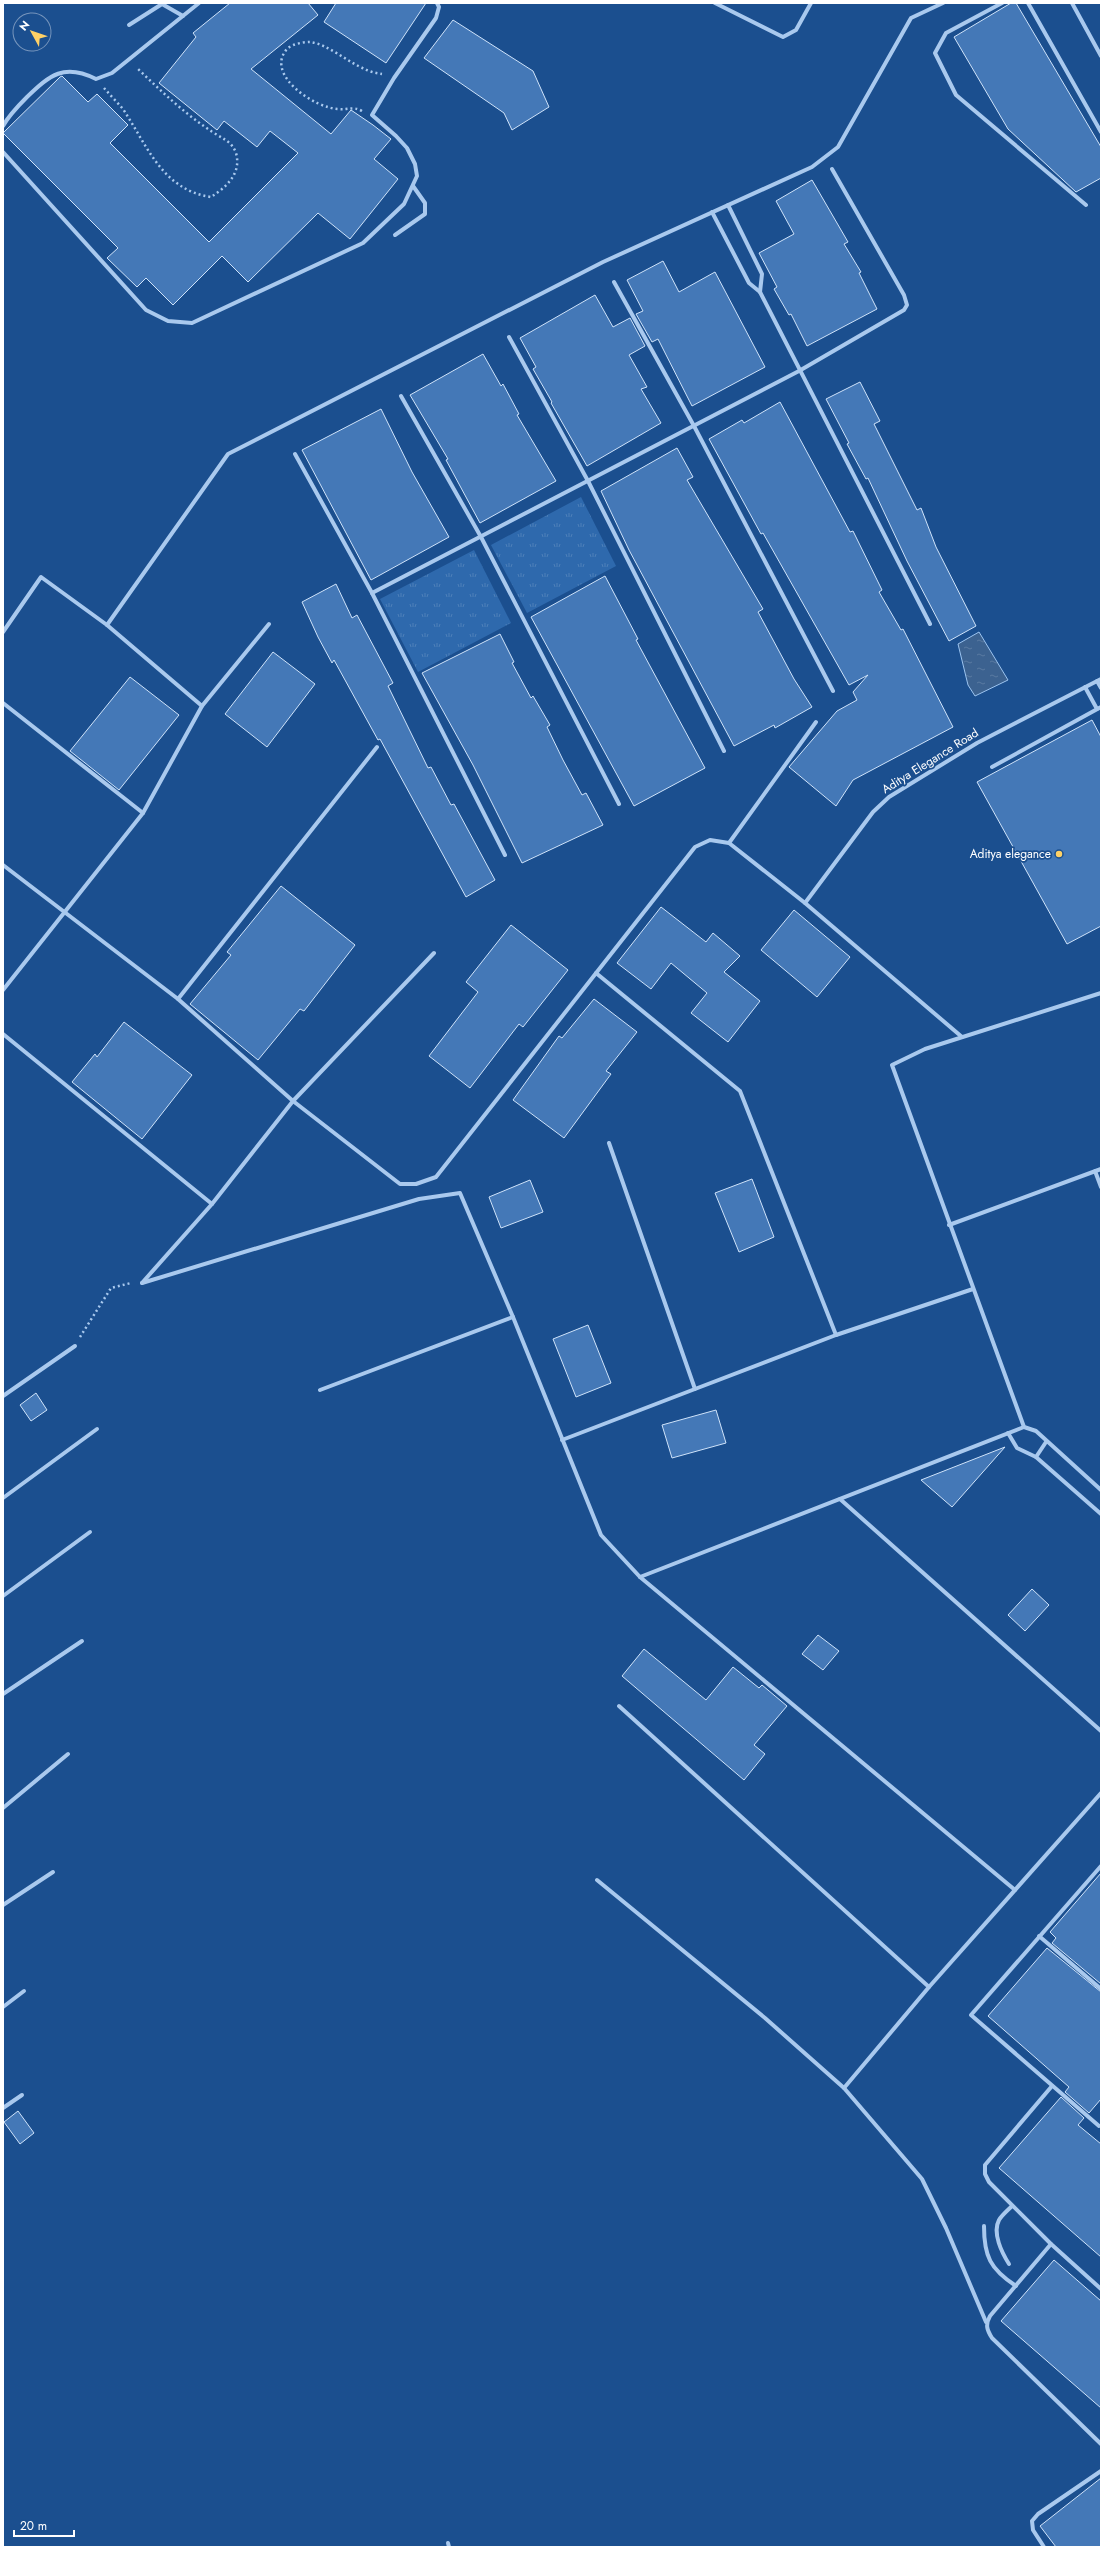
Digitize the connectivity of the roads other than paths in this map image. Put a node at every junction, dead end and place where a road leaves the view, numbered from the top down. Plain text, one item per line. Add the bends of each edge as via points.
1 (198, 3) edge
2 (437, 3) edge
3 (715, 3) edge
4 (812, 3) edge
5 (943, 3) edge
6 (1002, 3) edge
7 (1028, 3) edge
8 (1072, 3) edge
9 (183, 16) junction
10 (129, 24) dead end
11 (1101, 56) edge
12 (3, 126) edge
13 (1101, 132) edge
14 (3, 152) edge
15 (832, 169) dead end
16 (413, 186) junction
17 (728, 205) junction
18 (1086, 205) dead end
19 (712, 212) junction
20 (395, 235) dead end
21 (614, 282) dead end
22 (760, 292) junction
23 (509, 337) dead end
24 (799, 371) junction
25 (401, 396) dead end
26 (694, 426) junction
27 (295, 454) dead end
28 (588, 481) junction
29 (481, 536) junction
30 (372, 593) junction
31 (269, 624) dead end
32 (930, 624) dead end
33 (107, 625) junction
34 (3, 632) edge
35 (1099, 680) edge
36 (1085, 687) junction
37 (1101, 688) edge
38 (833, 692) dead end
39 (3, 703) edge
40 (202, 706) junction
41 (1099, 708) edge
42 (816, 722) dead end
43 (377, 747) dead end
44 (724, 751) dead end
45 (992, 767) dead end
46 (619, 804) dead end
47 (143, 813) junction
48 (729, 843) junction
49 (505, 855) dead end
50 (3, 866) edge
51 (805, 903) junction
52 (64, 912) junction
53 (434, 952) dead end
54 (596, 973) junction
55 (3, 990) edge
56 (1101, 993) edge
57 (178, 999) junction
58 (3, 1034) edge
59 (962, 1037) junction
60 (293, 1101) junction
61 (609, 1143) dead end
62 (1101, 1169) edge
63 (1095, 1171) junction
64 (1101, 1187) edge
65 (212, 1204) junction
66 (949, 1225) junction
67 (973, 1289) junction
68 (513, 1316) junction
69 (836, 1336) junction
70 (75, 1346) road end
71 (695, 1389) junction
72 (320, 1390) dead end
73 (3, 1396) edge
74 (1024, 1427) junction
75 (96, 1429) dead end
76 (1008, 1433) junction
77 (562, 1440) junction
78 (1046, 1442) junction
79 (1036, 1457) junction
80 (1101, 1490) edge
81 (3, 1498) edge
82 (840, 1499) junction
83 (1101, 1514) edge
84 (90, 1532) dead end
85 (640, 1577) junction
86 (3, 1596) edge
87 (82, 1641) dead end
88 (3, 1694) edge
89 (619, 1706) dead end
90 (1101, 1732) edge
91 (68, 1754) dead end
92 (1101, 1793) edge
93 (3, 1808) edge
94 (1101, 1866) edge
95 (53, 1872) dead end
96 (597, 1880) dead end
97 (1015, 1890) junction
98 (3, 1905) edge
99 (1039, 1936) junction
100 (929, 1987) junction
101 (1101, 1989) edge
102 (24, 1991) dead end
103 (3, 2006) edge
104 (1052, 2086) junction
105 (844, 2088) junction
106 (22, 2095) dead end
107 (3, 2108) edge
108 (1100, 2126) edge
109 (1012, 2206) junction
110 (984, 2226) dead end
111 (1051, 2244) junction
112 (1009, 2264) dead end
113 (1101, 2280) edge
114 (1097, 2285) junction
115 (1016, 2286) junction
116 (1101, 2288) edge
117 (986, 2322) junction
118 (1101, 2444) edge
119 (1101, 2471) edge
120 (1044, 2547) edge

1 - 9 street
2 - 16 street via 439,7 436,18 394,78 372,115 407,148 415,164 417,176
3 - 4 street via 783,37 796,30
5 - 17 street via 911,18 838,147 812,167
6 - 18 street via 946,33 935,53 956,95
7 - 13 street
8 - 11 street
9 - 10 street via 162,4
9 - 12 street via 112,73 96,79 83,73 68,71 47,79 13,111
14 - 16 street via 146,310 168,321 192,323 362,243 404,204
15 - 24 street via 904,295 907,305 899,313
16 - 20 street via 425,203 425,214
17 - 19 street
17 - 22 street via 762,274
19 - 22 street via 749,283
19 - 33 street via 602,262 228,454
21 - 26 street
22 - 24 street
23 - 28 street
24 - 26 street
24 - 32 street
25 - 29 street
26 - 28 street
26 - 38 street
27 - 30 street
28 - 29 street
28 - 44 street
29 - 30 street
29 - 46 street
30 - 49 street
31 - 40 street
33 - 34 street via 42,576
33 - 40 street
35 - 36 street, Aditya Elegance Road
35 - 37 street
36 - 41 street
36 - 51 street, Aditya Elegance Road via 977,743 889,797 873,812
39 - 47 street
40 - 47 street
41 - 45 street
42 - 48 street
43 - 57 street
47 - 52 street
48 - 51 street
48 - 54 street via 710,840 695,847
50 - 52 street
51 - 59 street
52 - 55 street
52 - 57 street
53 - 60 street
54 - 60 street via 436,1176 416,1184 400,1184
54 - 69 street via 740,1091
56 - 59 street
57 - 60 street
58 - 65 street
59 - 66 street via 925,1049 892,1065
60 - 65 street
61 - 71 street
62 - 63 street
63 - 64 street
63 - 66 street
65 - 68 street via 142,1283 419,1198 460,1192
66 - 67 street
67 - 69 street
67 - 74 street
68 - 72 street
68 - 77 street
69 - 71 street
70 - 73 street
71 - 77 street
74 - 76 street
74 - 78 street via 1036,1431
75 - 81 street
76 - 79 street via 1017,1448
76 - 82 street
77 - 85 street via 600,1535
78 - 79 street
78 - 80 street
79 - 83 street
82 - 85 street
82 - 90 street
84 - 86 street
85 - 97 street
87 - 88 street
89 - 100 street
91 - 93 street
92 - 97 street
94 - 99 street
95 - 98 street
96 - 105 street via 765,2018
97 - 100 street
99 - 101 street
99 - 104 street via 971,2015
100 - 105 street
102 - 103 street
104 - 108 street
104 - 109 street via 985,2165 985,2174 989,2182
105 - 117 street via 922,2179 944,2222
106 - 107 street
109 - 111 street
109 - 112 street via 999,2221 998,2228 1001,2252
110 - 115 street via 984,2244 991,2265 1002,2277
111 - 114 street
111 - 115 street
113 - 114 street
114 - 116 street
115 - 117 street
117 - 118 street via 992,2338
119 - 120 street via 1038,2514 1032,2521 1033,2530

